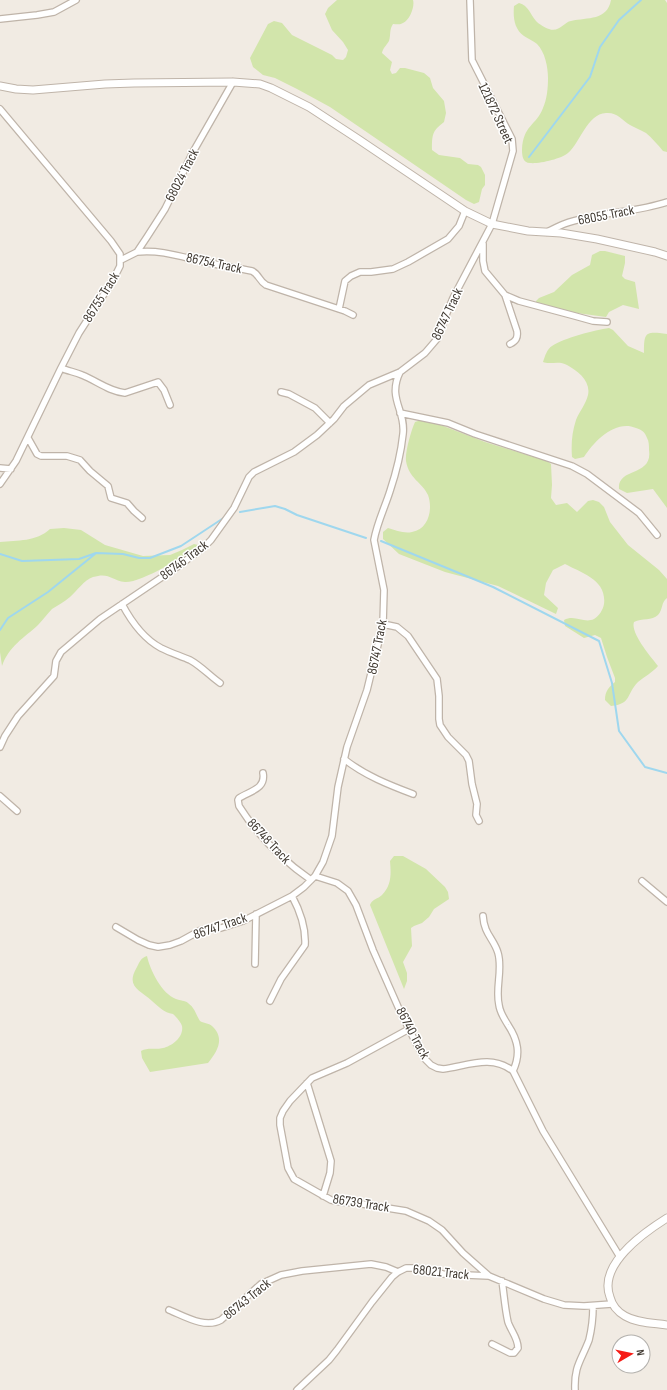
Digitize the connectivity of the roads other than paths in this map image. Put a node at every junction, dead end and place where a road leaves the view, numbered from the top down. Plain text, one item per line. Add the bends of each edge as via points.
1 (76, 0) edge
2 (470, 0) edge
3 (0, 19) edge
4 (233, 82) junction
5 (0, 86) edge
6 (0, 109) edge
7 (667, 202) edge
8 (465, 211) junction
9 (492, 224) junction
10 (547, 232) junction
11 (483, 243) junction
12 (137, 252) junction
13 (667, 256) edge
14 (121, 260) junction
15 (505, 295) junction
16 (339, 309) junction
17 (353, 315) dead end
18 (607, 322) dead end
19 (510, 344) dead end
20 (61, 368) junction
21 (400, 372) junction
22 (281, 392) dead end
23 (170, 405) dead end
24 (400, 413) junction
25 (330, 423) junction
26 (28, 438) junction
27 (0, 468) edge
28 (11, 469) junction
29 (0, 484) edge
30 (142, 518) dead end
31 (657, 535) dead end
32 (122, 604) junction
33 (383, 624) junction
34 (220, 684) dead end
35 (0, 747) edge
36 (344, 759) junction
37 (264, 773) dead end
38 (413, 794) dead end
39 (0, 796) edge
40 (17, 810) dead end
41 (479, 821) dead end
42 (313, 878) junction
43 (642, 881) dead end
44 (292, 896) junction
45 (667, 902) edge
46 (256, 914) junction
47 (483, 916) dead end
48 (116, 927) dead end
49 (255, 964) dead end
50 (270, 1001) dead end
51 (409, 1029) junction
52 (513, 1071) junction
53 (307, 1083) junction
54 (324, 1196) junction
55 (667, 1218) edge
56 (620, 1257) junction
57 (398, 1272) junction
58 (489, 1276) junction
59 (502, 1281) junction
60 (612, 1304) junction
61 (593, 1306) junction
62 (169, 1310) dead end
63 (667, 1325) edge
64 (492, 1344) dead end
65 (576, 1389) edge
66 (297, 1390) edge

1 - 3 street via 54,12
2 - 9 street, 121872 Street via 472,60 513,145
4 - 5 street via 105,84 33,90
4 - 8 street via 260,84 309,107
4 - 12 street, 68024 Track via 193,152 165,209
6 - 14 street, 86755 Track via 111,241
7 - 10 street, 68055 Track via 576,220
8 - 9 street
8 - 16 street via 459,226 448,239 408,262 394,269 360,272 351,276 345,281
9 - 10 street
9 - 11 street, 86747 Track
10 - 13 street via 597,239
11 - 15 street via 485,271
11 - 21 street, 86747 Track via 453,298 437,339 425,353
12 - 14 street
12 - 16 street, 86754 Track via 160,252 252,271 266,285
14 - 20 street, 86755 Track via 113,280 79,333
15 - 18 street via 593,321
15 - 19 street via 518,331 516,340
16 - 17 street, 86754 Track
20 - 23 street via 80,374 105,388 125,393 158,382
20 - 26 street, 86755 Track
21 - 24 street, 86747 Track via 396,391
21 - 25 street, 86746 Track via 369,385 344,406
22 - 25 street via 311,405
24 - 31 street via 432,418 572,466 638,513
24 - 33 street, 86747 Track via 404,424 402,440 390,491 374,540 384,590
25 - 32 street, 86746 Track via 294,452 254,472 234,508 211,540 196,554
26 - 28 street, 86755 Track
26 - 30 street via 36,454 67,456 80,460 108,486 111,498 127,503
27 - 28 street
28 - 29 street, 86755 Track
32 - 34 street via 138,628 161,648 197,664
32 - 35 street, 86746 Track via 61,652 56,661 54,676 18,716
33 - 36 street, 86747 Track via 370,682
33 - 41 street via 401,629 413,642 437,679 440,725 469,760
36 - 38 street via 365,773
36 - 42 street, 86747 Track via 332,836 323,862
37 - 42 street, 86748 Track via 262,785 242,796 238,800 239,806 262,838 287,861
39 - 40 street
42 - 44 street, 86747 Track
42 - 51 street, 86740 Track via 343,887 352,897
43 - 45 street
44 - 46 street, 86747 Track
44 - 50 street via 301,915 305,945 281,979
46 - 48 street, 86747 Track via 230,926 201,930 182,941 163,946 150,945
46 - 49 street
47 - 52 street via 487,933 499,954 499,1006 513,1032 518,1049
51 - 52 street, 86740 Track via 425,1059 437,1068 484,1061 507,1066
51 - 53 street, 86739 Track via 347,1062 316,1075
52 - 56 street via 544,1131
53 - 54 street via 331,1161
53 - 54 street, 86739 Track via 283,1111 280,1125 290,1174
54 - 58 street, 86739 Track via 336,1201 406,1211 421,1216 442,1230
55 - 56 street
56 - 60 street via 609,1275 608,1290
57 - 58 street, 68021 Track via 412,1268 443,1274
57 - 62 street, 86743 Track via 371,1264 281,1275 261,1284 221,1320 213,1323 203,1323
57 - 66 street, 68021 Track via 329,1360
58 - 59 street, 68021 Track
59 - 61 street, 68021 Track via 554,1303
59 - 64 street via 507,1316 518,1348 514,1353 510,1353
60 - 61 street, 68021 Track
60 - 63 street via 625,1316
61 - 65 street via 589,1339 576,1369

